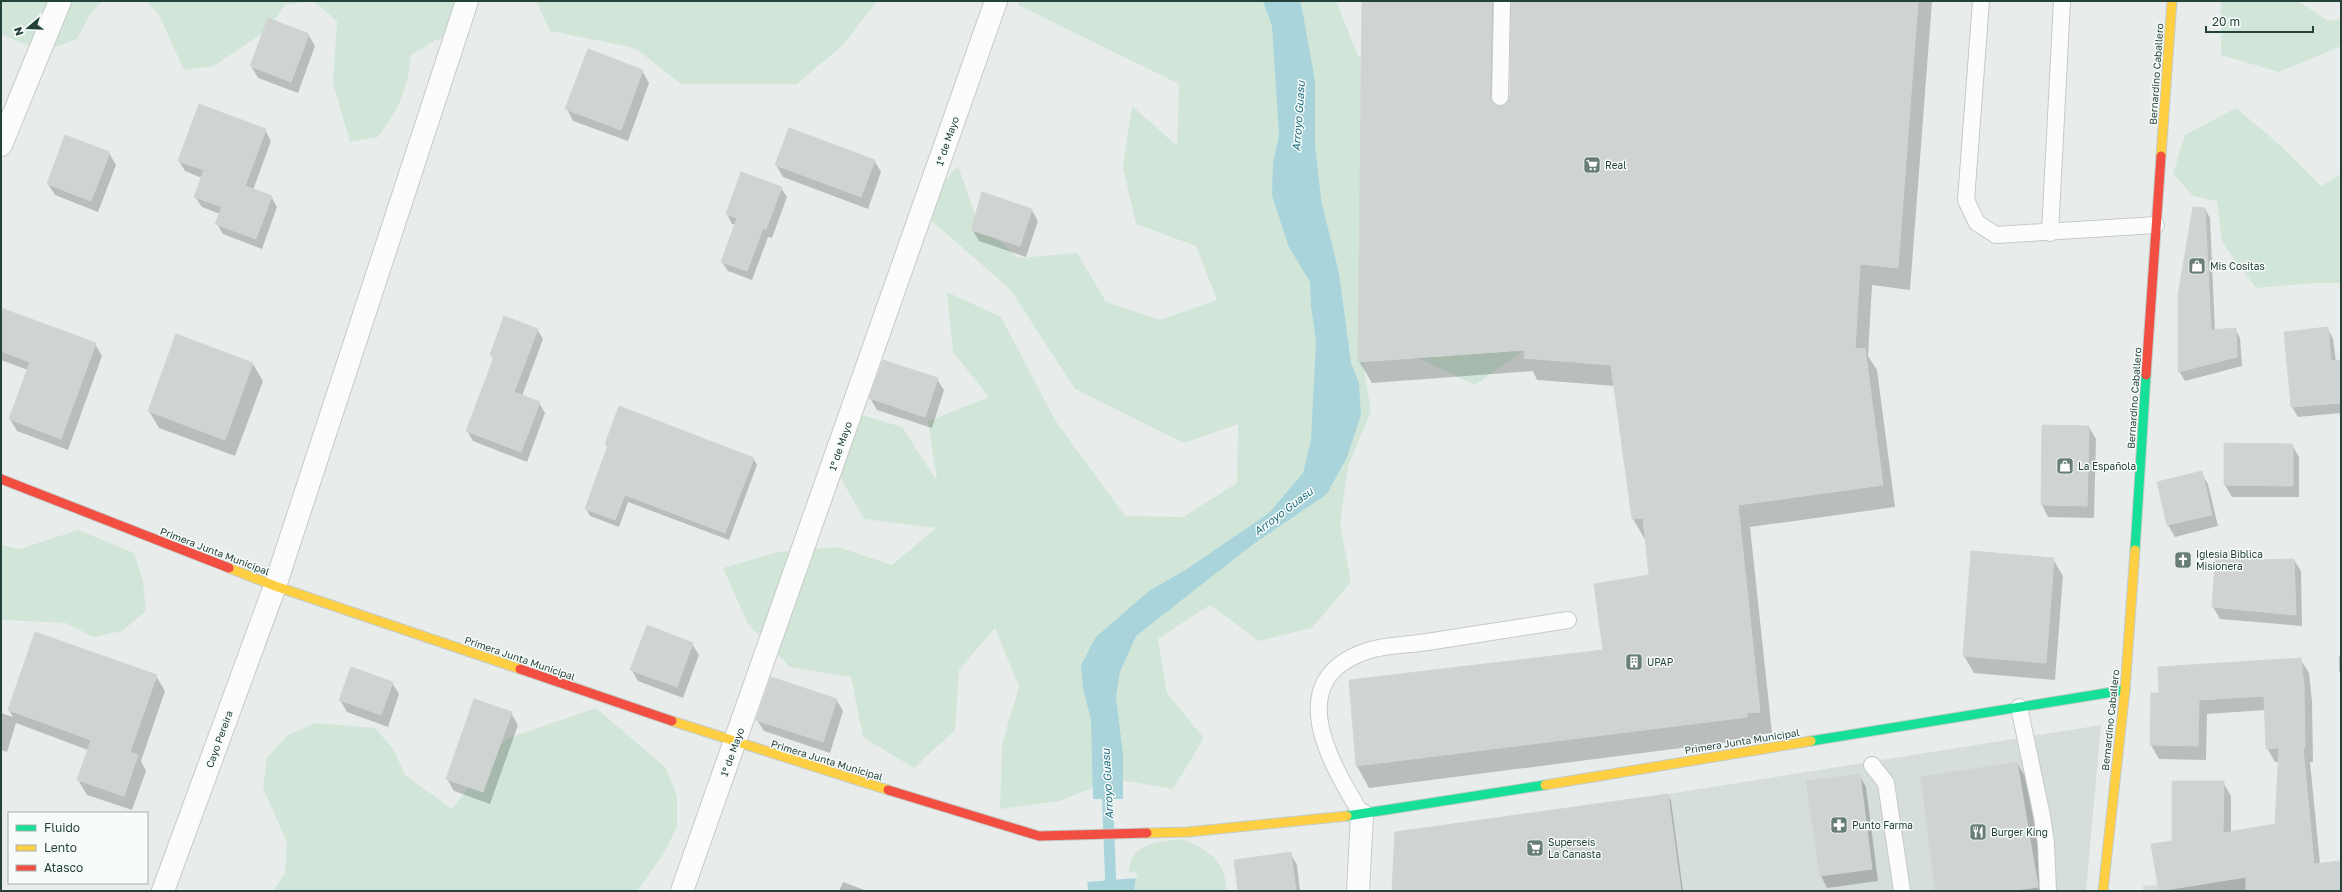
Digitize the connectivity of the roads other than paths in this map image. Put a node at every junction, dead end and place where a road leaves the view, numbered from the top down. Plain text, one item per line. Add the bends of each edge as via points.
1 (60, 1) edge
2 (467, 1) edge
3 (996, 1) edge
4 (1502, 1) edge
5 (1981, 1) edge
6 (2062, 1) edge
7 (2172, 1) edge
8 (1500, 97) dead end
9 (1, 145) edge
10 (2156, 225) junction
11 (2050, 233) junction
12 (1, 479) edge
13 (275, 586) junction
14 (1568, 620) dead end
15 (2125, 690) junction
16 (2019, 707) junction
17 (736, 743) junction
18 (1872, 765) dead end
19 (1362, 815) junction
20 (163, 891) edge
21 (682, 891) edge
22 (1358, 891) edge
23 (1902, 891) edge
24 (2048, 891) edge
25 (2103, 891) edge

1 - 9 street
2 - 13 street, Cayo Pereira
3 - 17 street, 1º de Mayo
4 - 8 lane
5 - 11 lane via 1966,200 1977,223 1996,235
6 - 11 lane
7 - 10 street, Bernardino Caballero
10 - 11 lane
10 - 15 street, Bernardino Caballero
12 - 13 street, Primera Junta Municipal
13 - 17 street, Primera Junta Municipal
13 - 20 street, Cayo Pereira
14 - 19 lane via 1367,651 1330,672 1322,689 1318,714 1334,769
15 - 16 street, Primera Junta Municipal
15 - 25 street, Bernardino Caballero
16 - 19 street, Primera Junta Municipal
16 - 24 lane via 2042,816
17 - 19 street, Primera Junta Municipal via 1039,836 1188,832
17 - 21 street, 1º de Mayo
18 - 23 lane via 1886,783
19 - 22 street

